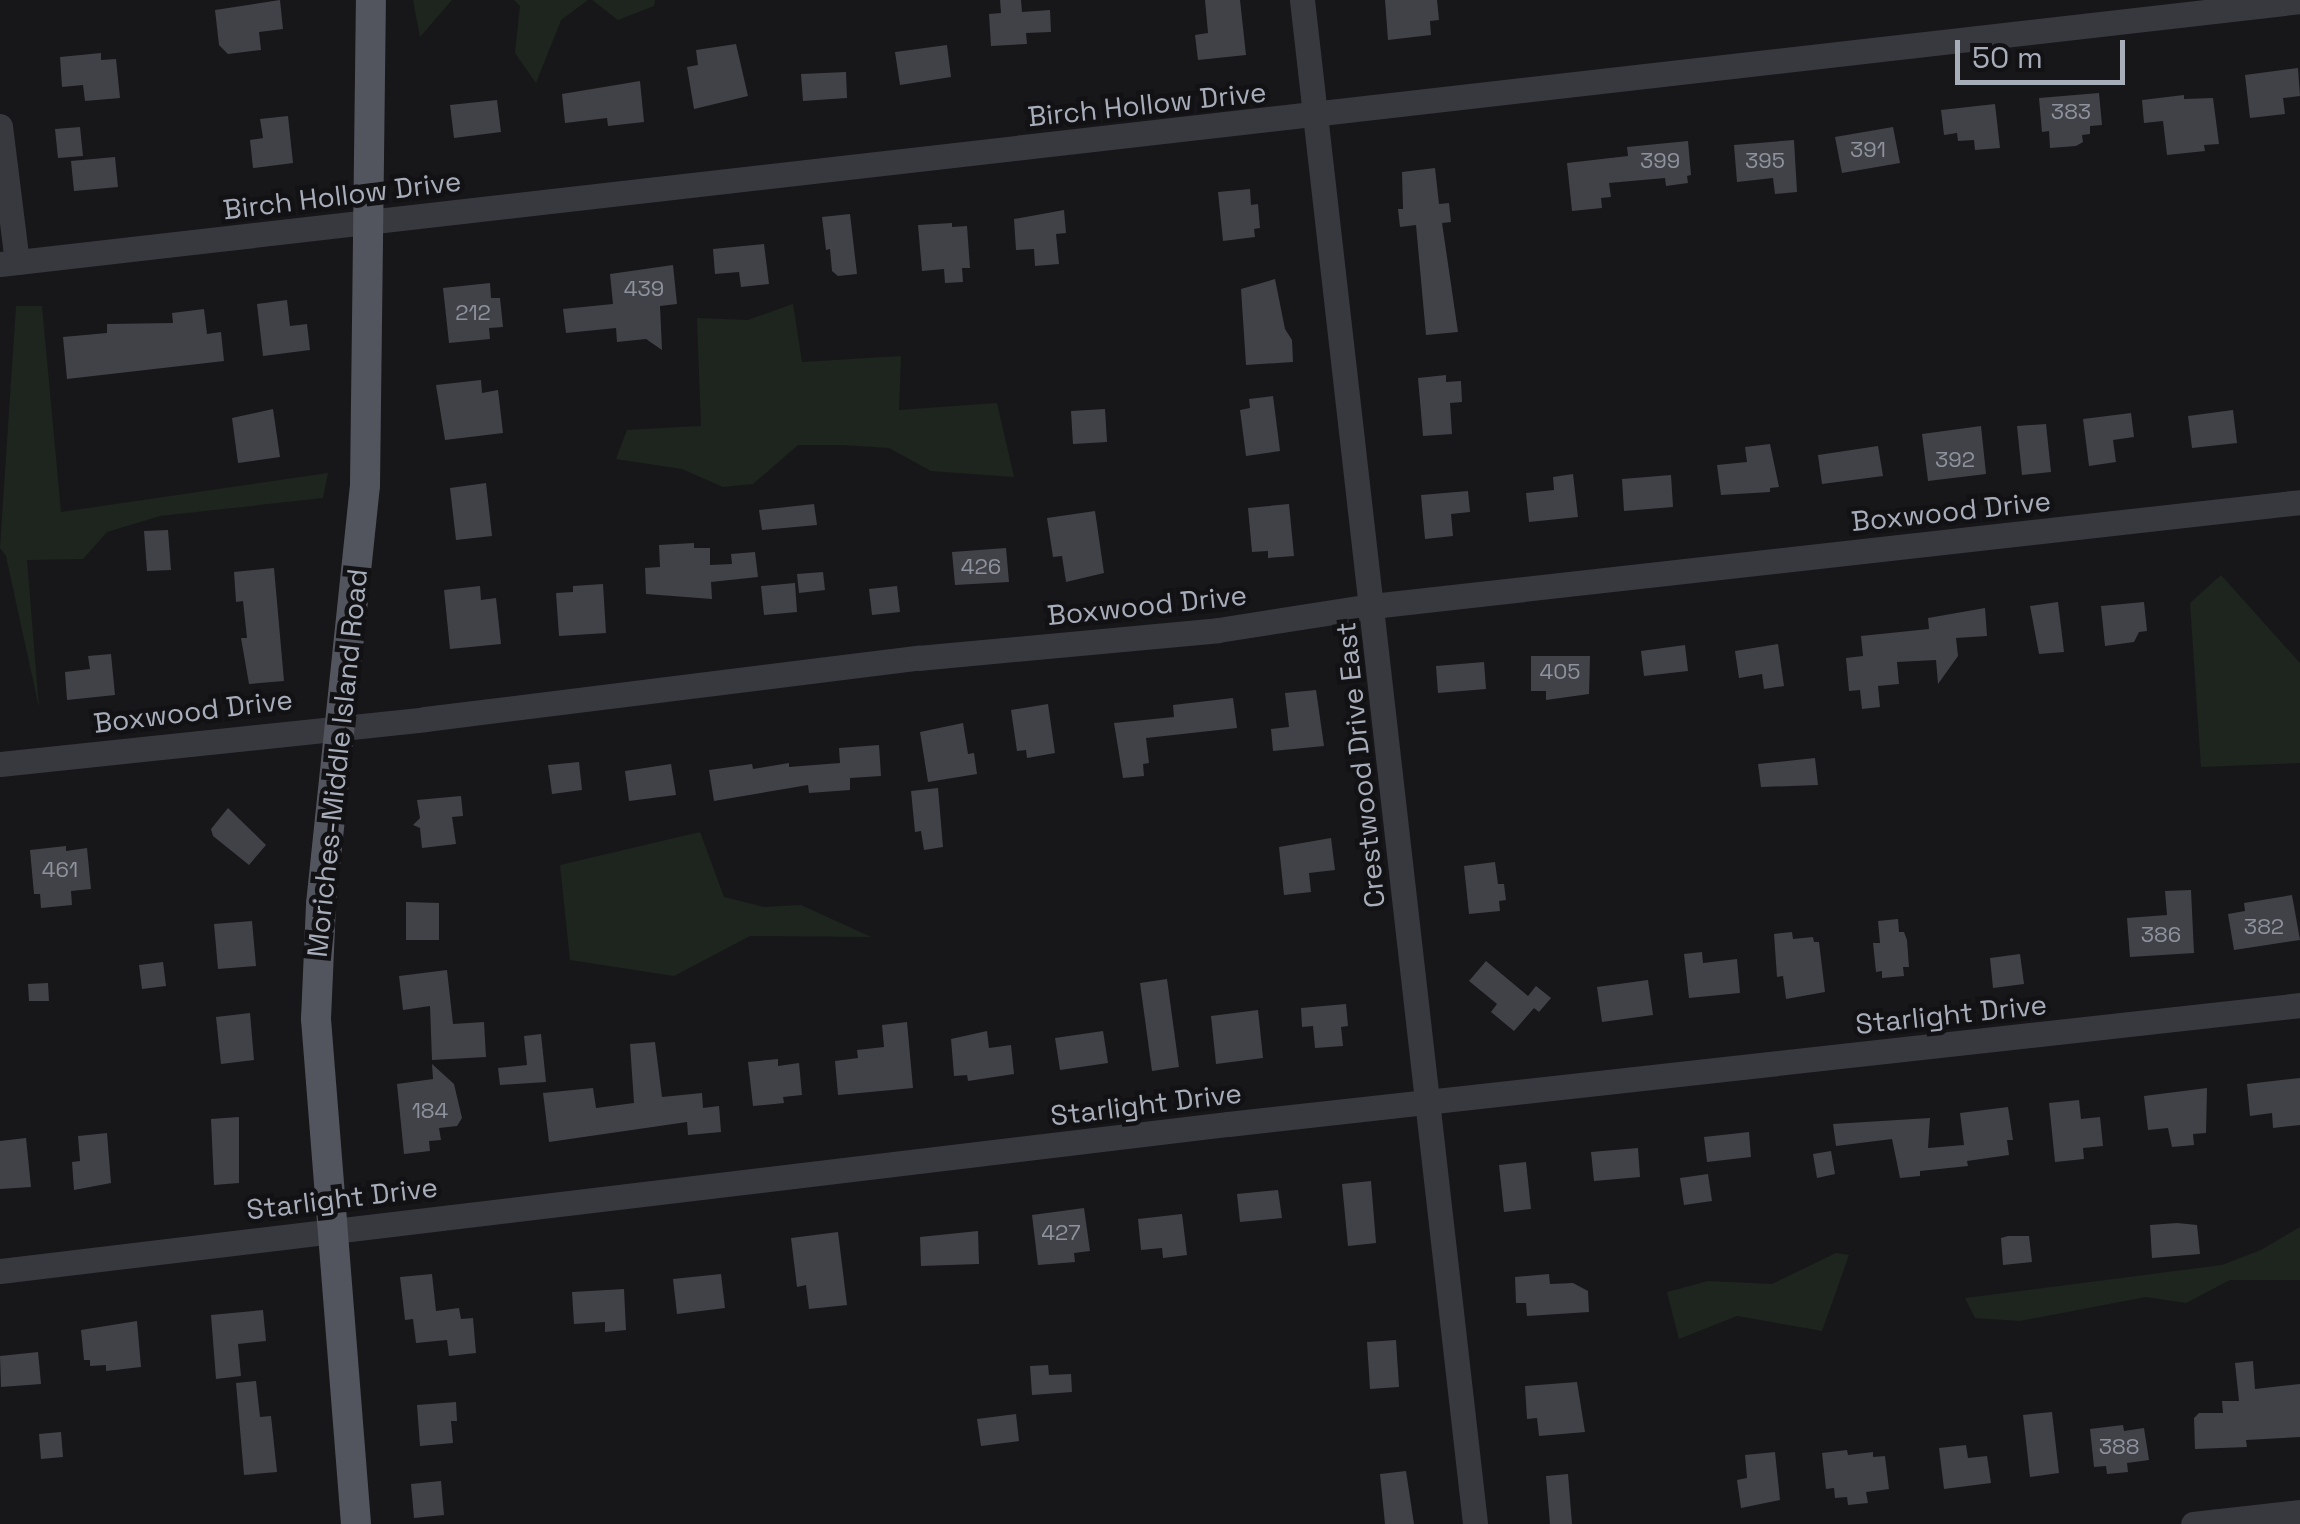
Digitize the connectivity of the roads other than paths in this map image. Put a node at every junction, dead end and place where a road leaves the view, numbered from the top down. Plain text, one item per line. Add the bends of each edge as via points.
1 (371, 0) edge
2 (1302, 0) edge
3 (2300, 1) edge
4 (1314, 115) junction
5 (0, 126) edge
6 (366, 222) junction
7 (9, 264) edge
8 (2300, 502) edge
9 (1372, 606) junction
10 (338, 724) junction
11 (0, 764) edge
12 (2300, 1005) edge
13 (1429, 1105) junction
14 (332, 1229) junction
15 (0, 1271) edge
16 (2300, 1512) edge
17 (356, 1524) edge
18 (1475, 1524) edge
19 (2193, 1524) edge

1 - 6 main road, Moriches-Middle Island Road
2 - 4 street, Crestwood Drive East
3 - 4 street, Birch Hollow Drive
4 - 6 street, Birch Hollow Drive
4 - 9 street, Crestwood Drive East
5 - 7 street
6 - 7 street, Birch Hollow Drive
6 - 10 main road, Moriches-Middle Island Road via 365,486
8 - 9 street, Boxwood Drive
9 - 10 street, Boxwood Drive via 1218,630
9 - 13 street, Crestwood Drive East
10 - 11 street, Boxwood Drive
10 - 14 main road, Moriches-Middle Island Road via 316,1019
12 - 13 street, Starlight Drive
13 - 14 street, Starlight Drive
13 - 18 street, Crestwood Drive East
14 - 15 street, Starlight Drive
14 - 17 main road, Moriches-Middle Island Road
16 - 19 street

